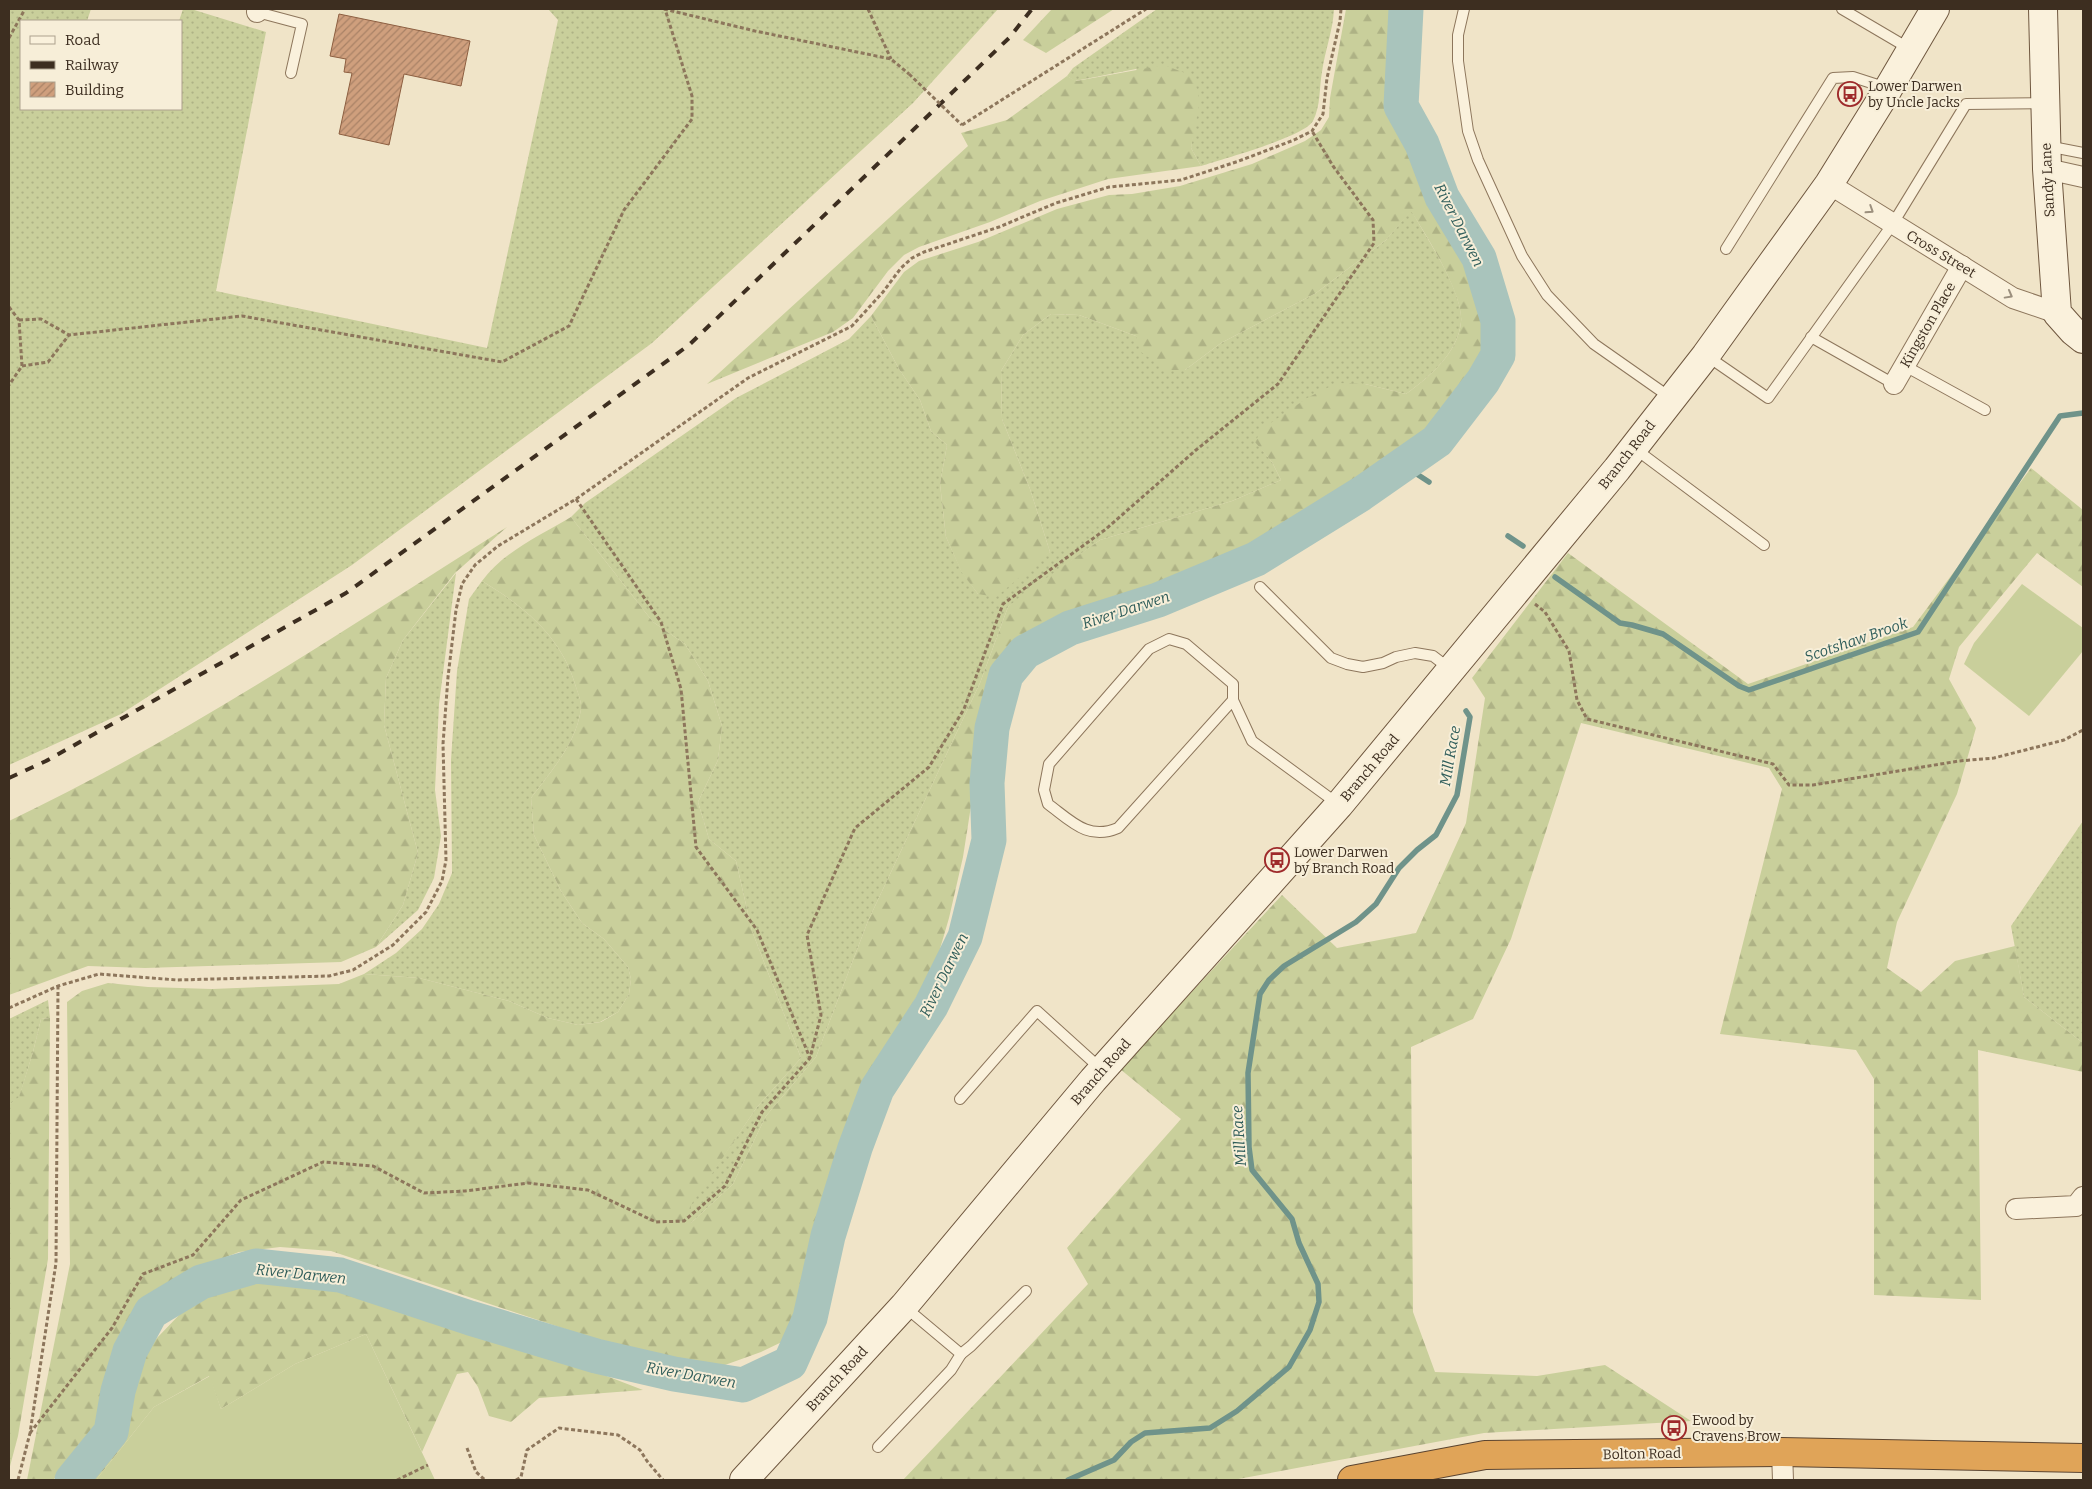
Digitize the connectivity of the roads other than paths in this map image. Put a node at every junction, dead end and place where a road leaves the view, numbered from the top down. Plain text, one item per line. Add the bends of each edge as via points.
1 (1464, 9) edge
2 (1842, 9) edge
3 (1935, 9) edge
4 (2043, 9) edge
5 (258, 10) edge
6 (1911, 49) junction
7 (291, 74) dead end
8 (1888, 89) junction
9 (2045, 103) junction
10 (2083, 154) edge
11 (2046, 157) junction
12 (2083, 177) edge
13 (1829, 184) junction
14 (1892, 225) junction
15 (1726, 249) dead end
16 (1962, 266) junction
17 (2057, 313) junction
18 (1811, 338) junction
19 (2083, 339) edge
20 (1706, 355) junction
21 (1905, 366) junction
22 (1894, 384) joint
23 (1672, 398) junction
24 (1985, 410) dead end
25 (1633, 448) junction
26 (1764, 545) dead end
27 (1260, 587) dead end
28 (1450, 670) junction
29 (1233, 700) junction
30 (1339, 805) junction
31 (1102, 1070) junction
32 (960, 1099) dead end
33 (2083, 1197) edge
34 (2016, 1209) dead end
35 (1026, 1291) dead end
36 (904, 1306) junction
37 (960, 1354) junction
38 (878, 1447) dead end
39 (1782, 1452) junction
40 (2083, 1458) edge
41 (744, 1480) edge
42 (1352, 1480) edge
43 (1783, 1480) edge

1 - 23 lane via 1458,35 1458,60 1468,131 1522,256 1547,296 1594,344
2 - 6 lane
3 - 6 street, Branch Road
4 - 9 street, Sandy Lane
5 - 7 lane via 302,24
6 - 8 street, Branch Road
8 - 13 street, Branch Road
8 - 15 lane via 1853,76 1833,78
9 - 11 street, Sandy Lane
9 - 14 lane via 1966,104
10 - 11 lane
11 - 12 street
11 - 17 street, Sandy Lane
13 -> 14 street, Cross Street
13 - 20 street, Branch Road
14 - 16 street, Cross Street
14 - 18 lane
16 -> 17 street, Cross Street via 2013,298
16 - 21 street, Kingston Place
17 - 19 street
18 - 20 lane via 1768,398
18 - 22 lane
20 - 23 street, Branch Road
21 - 22 street, Kingston Place
21 - 24 lane
23 - 25 street, Branch Road
25 - 26 lane
25 - 28 street, Branch Road
27 - 28 lane via 1331,658 1363,667 1416,653 1434,656
28 - 30 street, Branch Road
29 - 29 lane via 1233,684 1186,644 1169,639 1149,649 1049,764 1044,790 1048,804 1079,828 1105,833 1118,828
29 - 30 lane via 1252,741
30 - 31 street, Branch Road
31 - 32 lane via 1037,1011
31 - 36 street, Branch Road
33 - 34 street via 2076,1206
35 - 37 lane
36 - 37 lane
36 - 41 street, Branch Road
37 - 38 lane via 951,1370
39 - 40 highway, Bolton Road
39 - 42 highway, Bolton Road via 1485,1455
39 - 43 street

